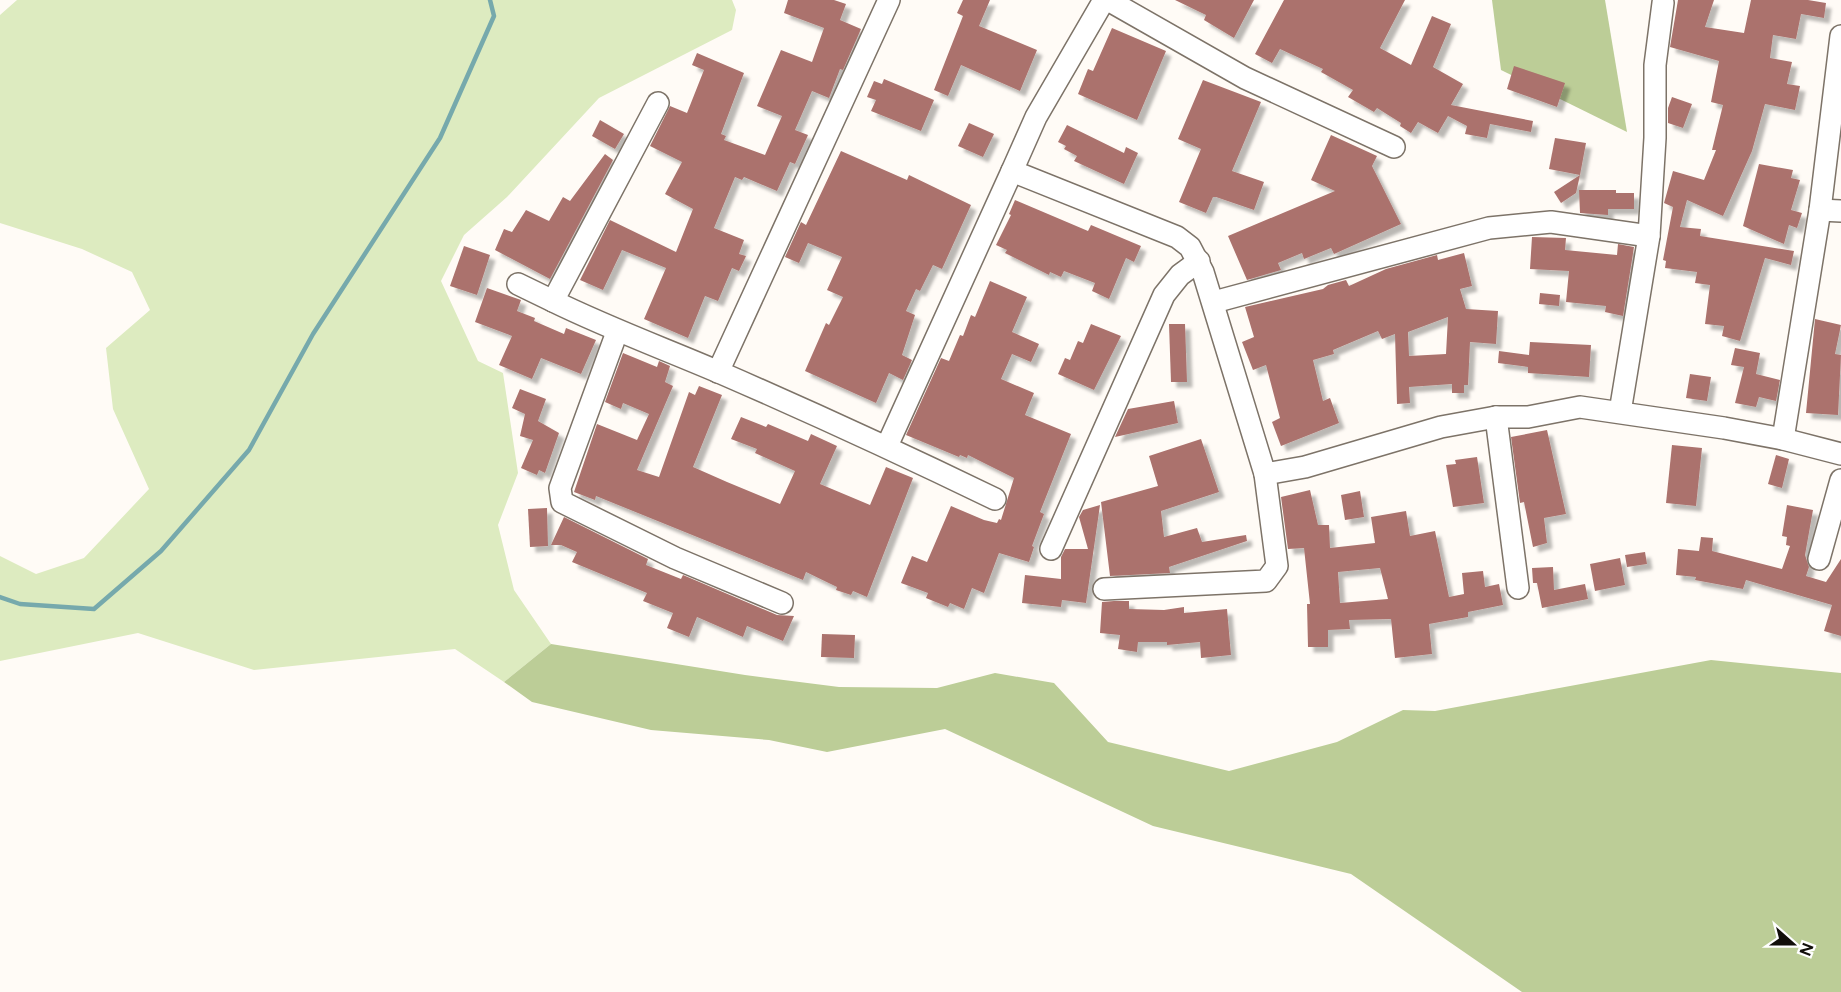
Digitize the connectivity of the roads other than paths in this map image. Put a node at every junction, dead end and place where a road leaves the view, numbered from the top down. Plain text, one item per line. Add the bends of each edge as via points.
1 (889, 0) edge
2 (1106, 0) edge
3 (1663, 3) dead end
4 (1841, 36) edge
5 (658, 103) dead end
6 (1394, 147) dead end
7 (1012, 171) junction
8 (1830, 211) edge
9 (1649, 236) junction
10 (1199, 261) junction
11 (518, 284) dead end
12 (553, 301) junction
13 (1214, 302) junction
14 (617, 332) junction
15 (718, 372) junction
16 (1620, 411) junction
17 (1496, 417) junction
18 (1783, 439) junction
19 (886, 446) junction
20 (1841, 454) edge
21 (1265, 474) junction
22 (1841, 480) edge
23 (994, 499) dead end
24 (1051, 549) dead end
25 (1819, 559) dead end
26 (1104, 588) dead end
27 (1518, 588) dead end
28 (782, 603) dead end

1 - 15 street
2 - 6 street via 1245,78
2 - 7 street via 1036,117
3 - 9 street via 1655,65
4 - 8 street
5 - 12 street
7 - 10 street via 1177,237
7 - 19 street
8 - 18 street
9 - 13 street via 1551,222 1489,228
9 - 16 street
10 - 13 street
10 - 24 street via 1180,275 1164,295
11 - 12 street
12 - 14 street
13 - 21 street
14 - 15 street
14 - 28 street via 560,488 562,502 675,558
15 - 19 street
16 - 17 street via 1580,407 1528,417
16 - 18 street
17 - 21 street via 1441,427 1305,467
17 - 27 street
18 - 20 street
19 - 23 street
21 - 26 street via 1277,566 1266,581
22 - 25 street

